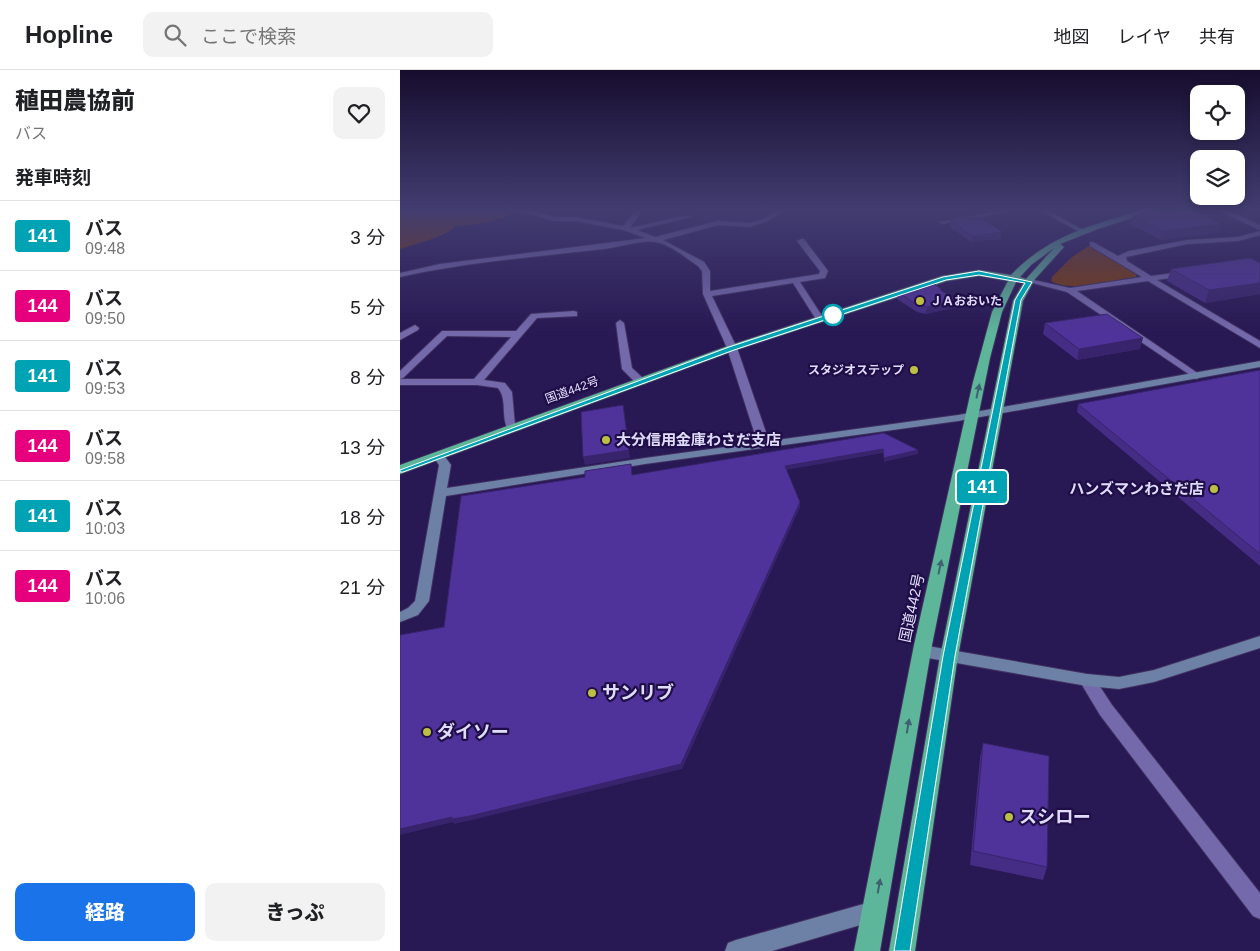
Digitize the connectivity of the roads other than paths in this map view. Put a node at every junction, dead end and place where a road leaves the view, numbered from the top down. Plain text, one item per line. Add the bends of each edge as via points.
1 (559, 251) edge
2 (680, 251) edge
3 (808, 251) edge
4 (1056, 251) edge
5 (1110, 251) edge
6 (1139, 251) edge
7 (1123, 262) junction
8 (1196, 272) edge
9 (400, 275) edge
10 (1150, 278) junction
11 (794, 280) junction
12 (1021, 280) junction
13 (1070, 290) junction
14 (707, 294) junction
15 (574, 314) dead end
16 (820, 319) junction
17 (620, 323) dead end
18 (415, 328) dead end
19 (519, 334) junction
20 (400, 337) edge
21 (1260, 345) edge
22 (732, 348) junction
23 (1260, 364) edge
24 (400, 376) edge
25 (1196, 376) junction
26 (400, 382) edge
27 (477, 382) junction
28 (640, 382) junction
29 (996, 412) junction
30 (973, 416) junction
31 (513, 429) junction
32 (764, 444) junction
33 (439, 456) junction
34 (400, 470) edge
35 (440, 493) junction
36 (400, 617) edge
37 (1260, 642) edge
38 (922, 651) junction
39 (949, 656) junction
40 (1086, 680) junction
41 (1260, 909) edge
42 (874, 911) junction
43 (736, 951) edge
44 (867, 951) edge
45 (902, 951) edge

1 - 9 street via 440,266
2 - 14 street via 701,264 706,271
3 - 11 street via 824,273
4 - 12 highway, 国道442号
5 - 7 street
6 - 7 street via 1122,256
7 - 10 street
8 - 10 street
10 - 13 street
10 - 21 street
11 - 14 street
11 - 16 street
12 - 13 street
12 - 16 highway, 国道442号 via 979,273 952,276
12 - 29 highway, 国道442号
30 -> 12 highway, 国道442号 via 1002,298
13 - 25 street
14 - 22 street
15 - 19 street via 534,316
16 - 22 highway, 国道442号
17 - 28 street via 627,368
18 - 20 street
19 - 24 street via 445,333
19 - 27 street
22 - 28 highway, 国道442号
22 - 32 street
23 - 25 street
25 - 29 street
26 - 27 street
27 - 31 street via 505,388
28 - 31 highway, 国道442号
29 - 30 street
29 - 39 highway, 国道442号
30 - 32 street
38 -> 30 highway, 国道442号
31 - 33 highway, 国道442号
32 - 35 street
33 - 34 highway, 国道442号
33 - 35 street via 445,465
35 - 36 street via 422,601 409,615
37 - 40 street via 1154,676 1119,683
38 - 39 street
42 -> 38 highway, 国道442号
39 - 40 street
39 - 45 highway, 国道442号
40 - 41 street
42 - 43 street
42 - 44 highway, 国道442号

